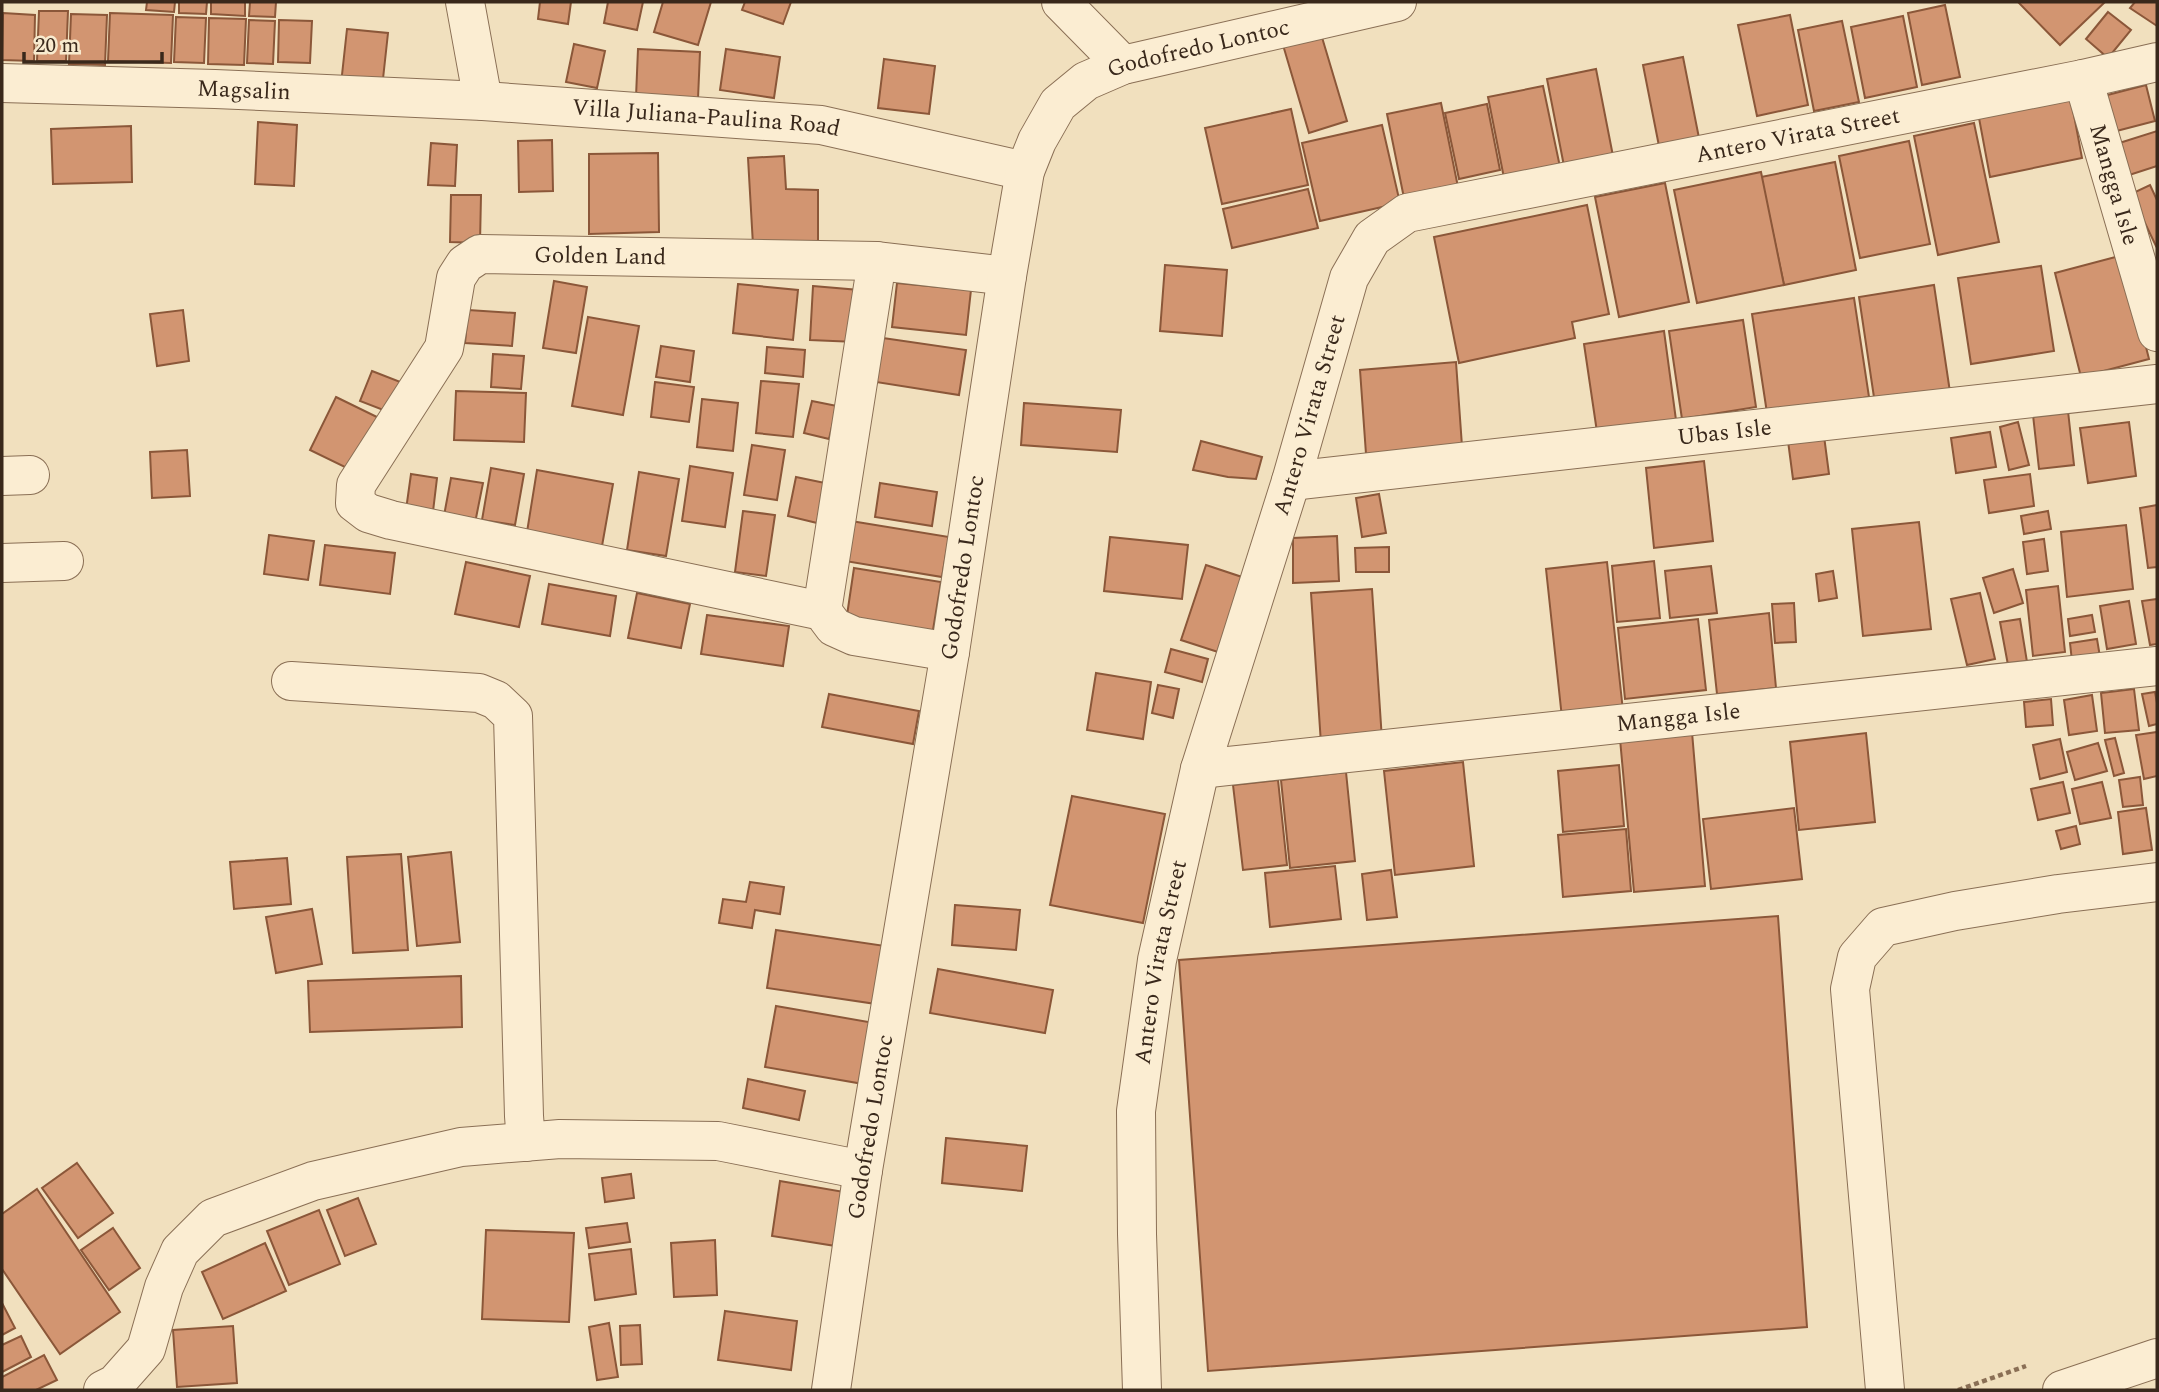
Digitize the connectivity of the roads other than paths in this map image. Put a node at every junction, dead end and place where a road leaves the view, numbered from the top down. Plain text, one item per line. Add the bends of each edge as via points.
1 (465, 2) edge
2 (1061, 2) edge
3 (1396, 2) edge
4 (2157, 62) edge
5 (1123, 65) junction
6 (2083, 79) junction
7 (2, 83) edge
8 (483, 101) junction
9 (1025, 171) junction
10 (877, 261) junction
11 (1007, 275) junction
12 (2157, 332) edge
13 (2157, 384) edge
14 (1291, 481) junction
15 (64, 561) dead end
16 (2, 563) edge
17 (822, 611) junction
18 (950, 652) junction
19 (2157, 666) edge
20 (291, 681) dead end
21 (1200, 769) junction
22 (2157, 882) edge
23 (526, 1142) junction
24 (863, 1170) junction
25 (2157, 1358) edge
26 (103, 1390) edge
27 (831, 1390) edge
28 (1142, 1390) edge
29 (1885, 1390) edge
30 (2062, 1390) edge

1 - 8 street
2 - 5 street
3 - 5 street, Godofredo Lontoc
4 - 6 street, Antero Virata Street
5 - 9 street, Godofredo Lontoc via 1086,81 1058,104
6 - 12 street, Mangga Isle
6 - 14 street, Antero Virata Street via 1407,213 1371,239 1349,278
7 - 8 street, Magsalin
8 - 9 street, Villa Juliana-Paulina Road via 821,125
9 - 11 street, Godofredo Lontoc
10 - 11 street, Golden Land
10 - 17 street
10 - 17 street, Golden Land via 480,254 465,264 456,278 444,348 356,485 355,503 391,520
11 - 18 street, Godofredo Lontoc
13 - 14 street, Ubas Isle
14 - 21 street, Antero Virata Street
15 - 16 street
17 - 18 street via 834,627 854,636
18 - 24 street, Godofredo Lontoc
19 - 21 street, Mangga Isle
20 - 23 street via 479,693 496,700 513,716
21 - 28 street, Antero Virata Street via 1157,960 1136,1111
22 - 29 street via 2057,894 1883,927 1857,957 1850,989
23 - 24 street via 719,1141
23 - 26 street via 461,1147 313,1181 213,1219 180,1251 146,1349 115,1384
24 - 27 street, Godofredo Lontoc
25 - 30 street

